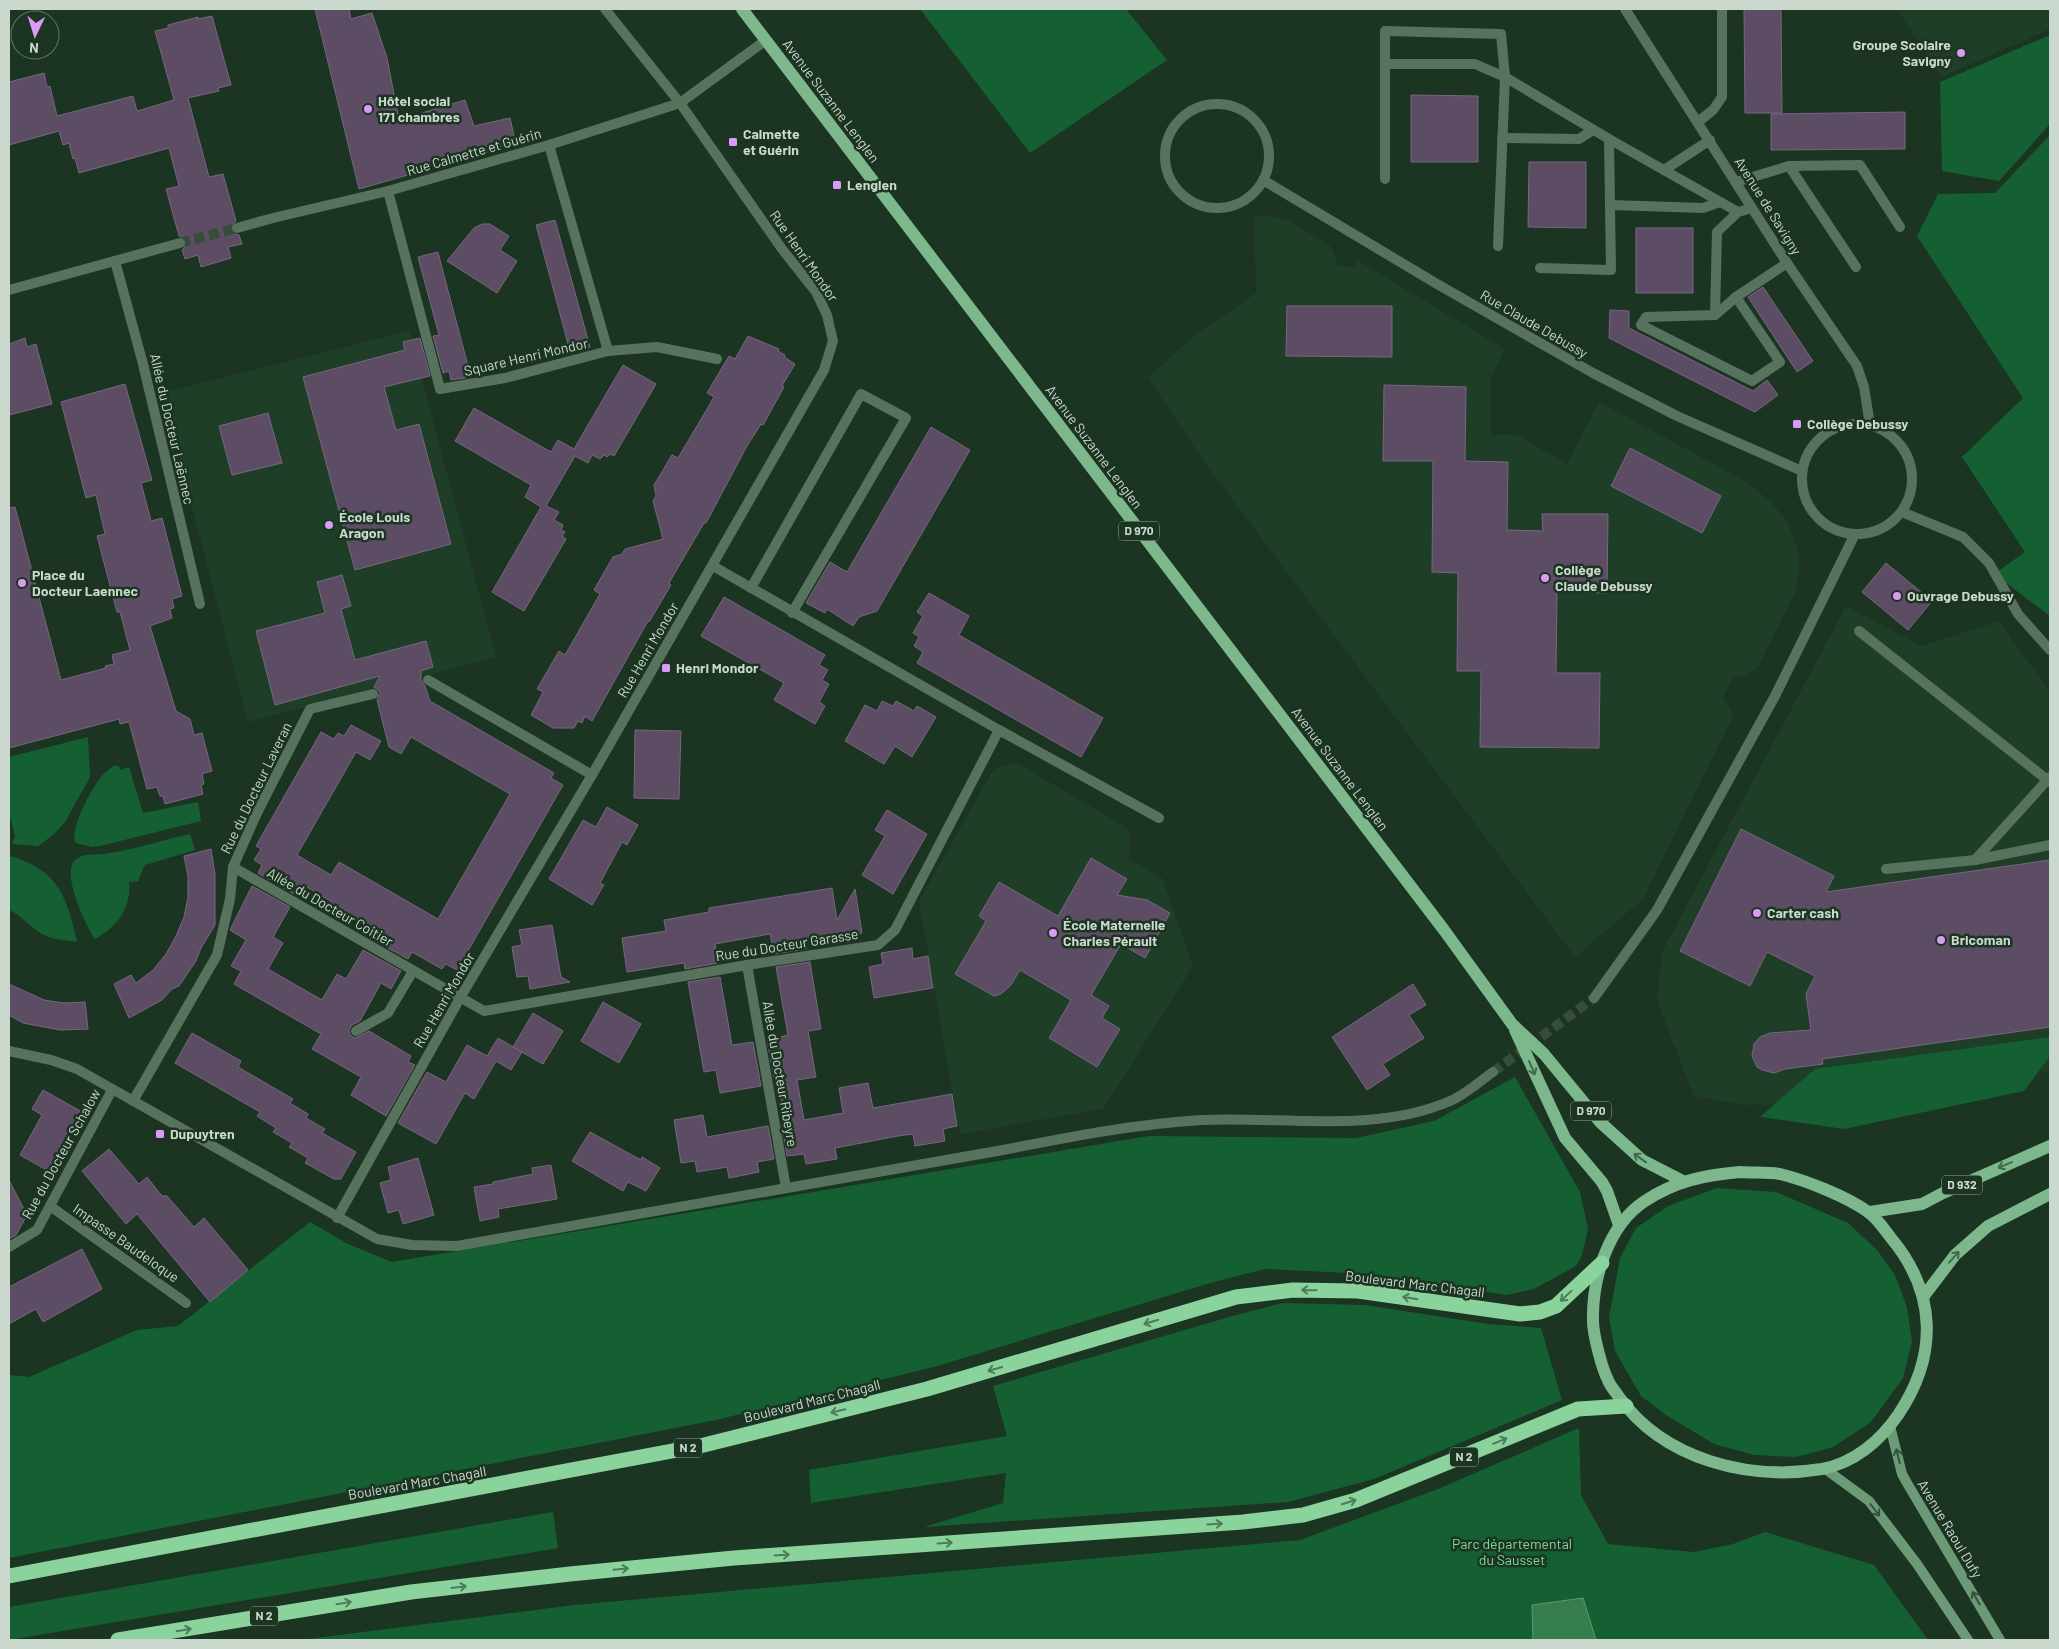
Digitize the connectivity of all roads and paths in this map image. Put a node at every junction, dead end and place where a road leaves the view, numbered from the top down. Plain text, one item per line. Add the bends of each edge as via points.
1 (605, 9) edge
2 (742, 9) edge
3 (1625, 9) edge
4 (1722, 9) edge
5 (766, 40) junction
6 (1385, 64) junction
7 (1505, 77) junction
8 (680, 103) junction
9 (1698, 122) junction
10 (1593, 130) junction
11 (1502, 138) junction
12 (1609, 139) junction
13 (1710, 140) junction
14 (549, 145) junction
15 (1789, 166) junction
16 (1664, 170) junction
17 (1264, 180) junction
18 (1385, 180) dead end
19 (1736, 182) junction
20 (388, 191) junction
21 (1720, 202) junction
22 (1611, 205) junction
23 (1752, 208) junction
24 (1738, 212) junction
25 (1900, 227) dead end
26 (238, 228) tunnel mouth
27 (180, 243) tunnel mouth
28 (1498, 246) dead end
29 (115, 261) junction
30 (1788, 263) junction
31 (1540, 268) dead end
32 (1856, 268) dead end
33 (9, 290) edge
34 (1736, 297) junction
35 (1715, 315) junction
36 (608, 351) junction
37 (717, 359) dead end
38 (1870, 425) junction
39 (1802, 471) junction
40 (1902, 512) junction
41 (1855, 534) junction
42 (713, 566) junction
43 (751, 588) junction
44 (200, 604) dead end
45 (792, 613) junction
46 (1859, 631) dead end
47 (2050, 650) edge
48 (428, 680) dead end
49 (373, 694) dead end
50 (998, 730) junction
51 (592, 775) junction
52 (2049, 779) edge
53 (1159, 818) dead end
54 (2050, 845) edge
55 (1975, 860) junction
56 (233, 867) junction
57 (1886, 868) dead end
58 (747, 965) junction
59 (413, 971) junction
60 (460, 998) junction
61 (1594, 998) tunnel mouth
62 (1512, 1024) junction
63 (356, 1031) dead end
64 (9, 1051) edge
65 (1494, 1072) tunnel mouth
66 (112, 1090) junction
67 (133, 1101) junction
68 (2050, 1146) edge
69 (1683, 1182) junction
70 (786, 1188) junction
71 (2050, 1194) edge
72 (50, 1206) junction
73 (1870, 1212) junction
74 (338, 1218) junction
75 (1619, 1225) junction
76 (9, 1247) edge
77 (1602, 1263) junction
78 (1924, 1296) junction
79 (186, 1303) dead end
80 (1626, 1406) junction
81 (1890, 1426) junction
82 (1824, 1468) junction
83 (9, 1576) edge
84 (118, 1640) edge
85 (1968, 1640) edge
86 (2000, 1640) edge

1 - 8 street, Rue Henri Mondor
2 - 5 main road, Avenue Suzanne Lenglen / D 970
3 - 9 street, Avenue de Savigny
4 - 9 street via 1722,97 1713,110
5 - 8 street, Rue Calmette et Guérin
5 - 62 main road, Avenue Suzanne Lenglen / D 970 via 1444,930
6 - 7 street via 1475,64
6 - 7 street via 1385,31 1501,34
6 - 18 street
7 - 10 street
7 - 11 street
8 - 14 street, Rue Calmette et Guérin
8 - 42 street, Rue Henri Mondor via 816,292 827,314 833,341 824,370
9 - 13 street, Avenue de Savigny
10 - 11 street via 1579,139
10 - 12 street
11 - 28 street
12 - 16 street
12 - 22 street
13 - 16 street
13 - 19 street, Avenue de Savigny
14 - 20 street, Rue Calmette et Guérin
14 - 36 street, Square Henri Mondor
15 - 19 street
15 - 25 street via 1860,165
15 - 32 street
16 - 21 street
17 - 17 street via 1269,162 1268,144 1261,128 1248,114 1232,106 1214,104 1196,108 1181,118 1170,132 1165,147 1165,164 1170,180 1193,202 1208,207 1225,207 1241,202
17 - 39 street, Rue Claude Debussy via 1593,373 1677,416
19 - 23 street, Avenue de Savigny
20 - 26 street, Rue Calmette et Guérin
20 - 36 street, Square Henri Mondor via 440,389 505,378
21 - 22 street via 1703,208
21 - 24 street
22 - 31 street via 1611,270
23 - 24 street
23 - 30 street, Avenue de Savigny
24 - 35 street via 1717,232
27 - 29 street
29 - 33 street
29 - 44 street, Allée du Docteur Laënnec
30 - 34 street
30 - 38 street, Avenue de Savigny via 1857,366
34 - 35 street
34 - 35 street via 1780,362 1752,382 1641,325 1646,317
36 - 37 street via 657,347
38 - 39 street via 1852,424 1834,429 1819,439 1808,454
38 - 40 street via 1886,432 1900,444 1909,460 1912,477 1910,496
39 - 41 street via 1803,490 1809,507 1821,521 1837,530
40 - 41 street via 1889,524 1872,532
40 - 47 street via 1962,537 1989,563 2018,614
41 - 61 street via 1775,696 1657,910
42 - 43 street
42 - 51 street, Rue Henri Mondor
43 - 45 street
43 - 45 street via 861,394 906,418
45 - 50 street
46 - 52 street
48 - 51 street
49 - 56 street, Rue du Docteur Laveran via 310,709
50 - 53 street
50 - 58 street, Rue du Docteur Garasse via 895,930 878,945
51 - 60 street, Rue Henri Mondor
52 - 55 street
54 - 55 street
55 - 57 street
56 - 59 street, Allée du Docteur Coitier
56 - 67 street, Rue du Docteur Laveran via 230,899 217,955
58 - 60 street, Rue du Docteur Garasse via 484,1011
58 - 70 street, Allée du Docteur Ribeyre
59 - 60 street, Allée du Docteur Coitier
59 - 63 street via 388,1014
60 - 74 street, Rue Henri Mondor
69 -> 62 main road, Avenue Suzanne Lenglen / D 970 via 1633,1154 1600,1122 1544,1054
62 -> 75 main road, Avenue Suzanne Lenglen / D 970 via 1565,1138 1602,1182
64 - 66 street via 77,1069
65 - 70 street via 1451,1101 1404,1117 1358,1121 1255,1118 1152,1125
66 - 67 street
66 - 72 street, Rue du Docteur Schalow
67 - 74 street
68 -> 73 main road, D 932 via 1922,1204
69 - 73 main road via 1705,1175 1740,1172 1780,1174 1826,1190
69 - 75 main road via 1644,1201
70 - 74 street via 457,1246 412,1245 377,1239
78 -> 71 main road via 1955,1255 1988,1226
72 - 76 street, Rue du Docteur Schalow via 37,1230
72 - 79 street, Impasse Baudeloque
73 - 78 main road via 1898,1246 1915,1273
75 - 77 main road
77 - 80 main road via 1594,1294 1592,1324 1608,1380
77 -> 83 highway, Boulevard Marc Chagall / N 2 via 1556,1306 1520,1314 1358,1291 1293,1290 1236,1297 927,1389 704,1445
78 - 81 main road via 1928,1339 1921,1370 1908,1399
80 - 82 main road via 1655,1434 1699,1458 1745,1470 1785,1473
84 -> 80 highway, N 2 via 411,1592 570,1574 734,1558 1224,1524 1302,1515 1372,1494 1578,1409
81 - 82 main road via 1850,1460
86 -> 81 main road, Avenue Raoul Dufy via 1902,1474
82 -> 85 main road via 1869,1501 1917,1564

